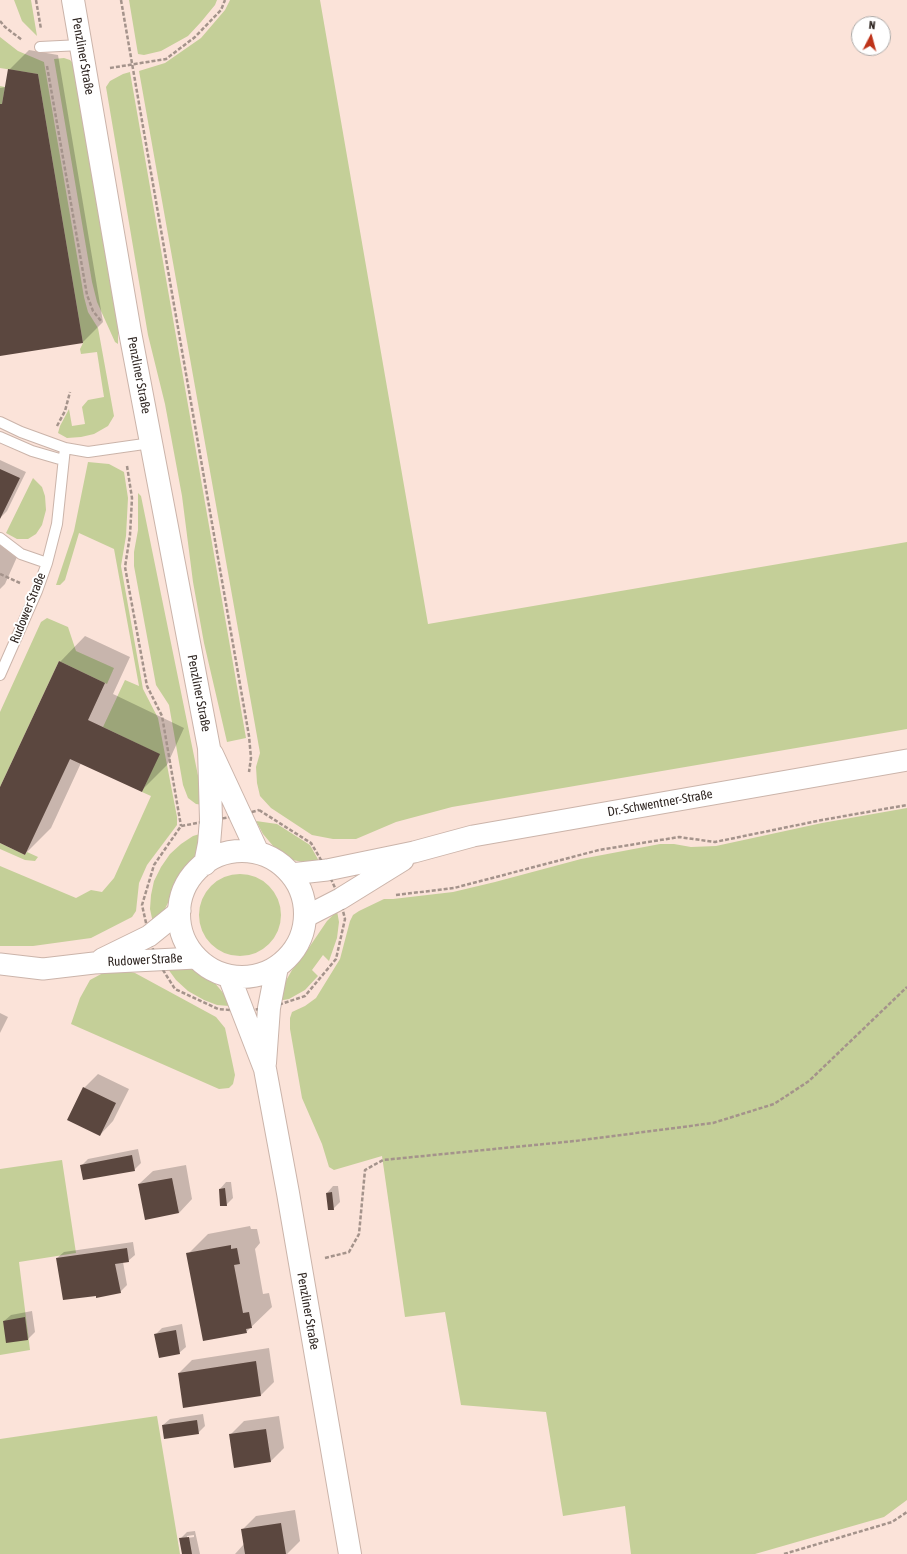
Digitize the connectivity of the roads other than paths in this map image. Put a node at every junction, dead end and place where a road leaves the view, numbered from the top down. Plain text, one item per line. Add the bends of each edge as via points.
1 (73, 0) edge
2 (81, 45) junction
3 (42, 48) road end
4 (0, 422) edge
5 (0, 437) edge
6 (152, 443) junction
7 (65, 448) junction
8 (63, 460) junction
9 (0, 538) edge
10 (47, 563) junction
11 (0, 676) edge
12 (209, 748) junction
13 (907, 760) edge
14 (414, 852) junction
15 (258, 853) junction
16 (205, 864) junction
17 (291, 874) junction
18 (180, 911) junction
19 (305, 917) junction
20 (196, 958) junction
21 (94, 963) junction
22 (0, 964) edge
23 (277, 967) junction
24 (229, 976) junction
25 (265, 1069) junction
26 (350, 1554) edge

1 - 2 main road, Penzliner Straße
2 - 3 lane
2 - 6 main road, Penzliner Straße via 130,332
4 - 7 lane
5 - 8 lane via 32,451
6 - 7 lane via 88,452
6 - 12 main road, Penzliner Straße
7 - 8 lane, Rudower Straße
8 - 10 lane, Rudower Straße via 58,524
9 - 10 lane, Rudower Straße via 21,554
10 - 11 lane, Rudower Straße
12 - 15 main road, Penzliner Straße via 251,810
12 - 16 main road, Penzliner Straße via 211,820
13 - 14 street, Dr.-Schwentner-Straße via 473,836
14 - 17 street, Dr.-Schwentner-Straße via 327,870
14 - 19 street, Dr.-Schwentner-Straße via 340,899
15 - 16 main road via 238,852 222,855
15 - 17 main road via 278,863
16 - 18 main road via 185,888
17 - 19 main road via 302,896
18 - 20 main road via 183,935
18 - 21 street, Rudower Straße via 149,936
19 - 23 main road via 302,934 295,949
20 - 21 street, Rudower Straße
20 - 24 main road via 210,968
21 - 22 street, Rudower Straße via 43,969
23 - 24 main road via 252,976
23 - 25 main road, Penzliner Straße via 270,1008
24 - 25 main road, Penzliner Straße
25 - 26 main road, Penzliner Straße

